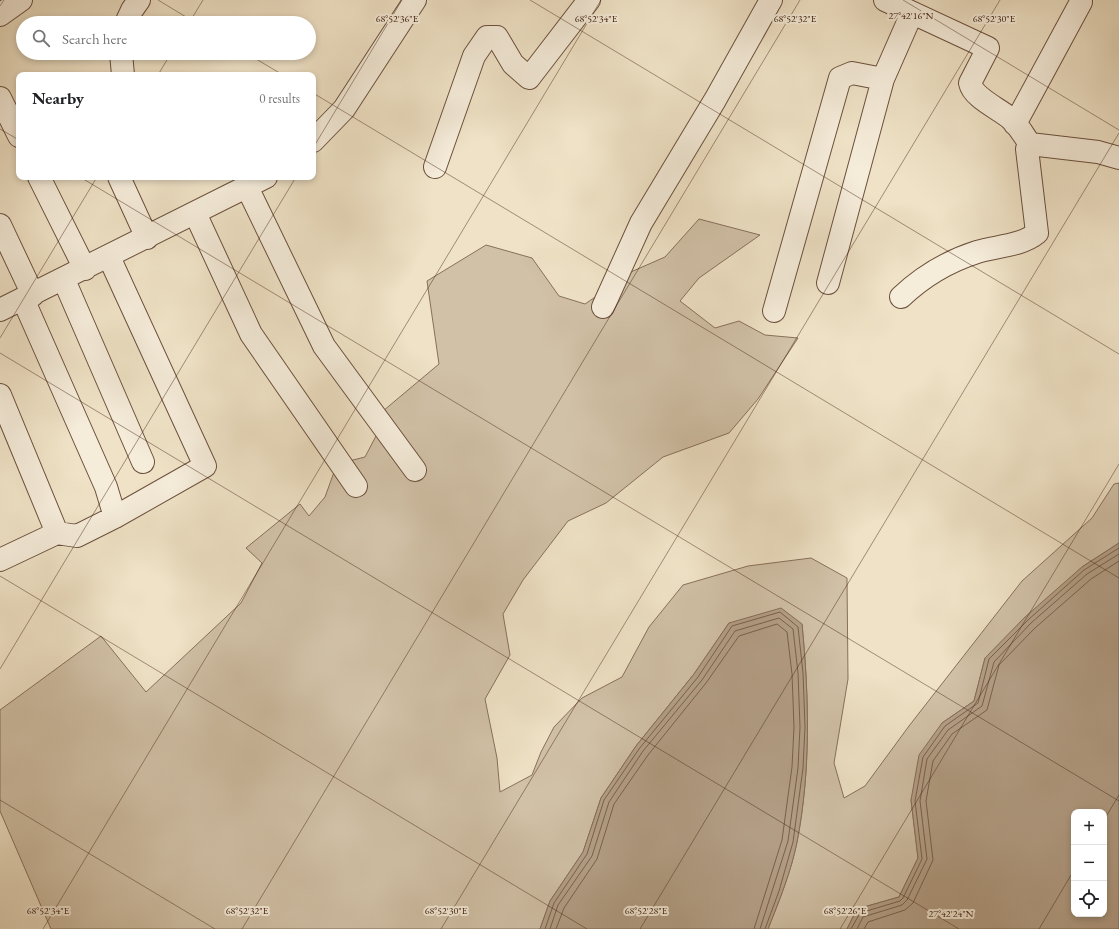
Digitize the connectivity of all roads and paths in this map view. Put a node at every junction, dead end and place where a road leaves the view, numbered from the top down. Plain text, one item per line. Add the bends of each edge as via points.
1 (21, 0) edge
2 (139, 0) edge
3 (589, 0) edge
4 (771, 0) edge
5 (885, 0) edge
6 (1081, 2) dead end
7 (407, 3) edge
8 (912, 13) junction
9 (0, 15) edge
10 (129, 16) edge
11 (122, 60) edge
12 (123, 72) edge
13 (883, 79) junction
14 (0, 98) edge
15 (1015, 124) junction
16 (16, 130) edge
17 (316, 138) edge
18 (1030, 144) junction
19 (1119, 158) edge
20 (434, 167) dead end
21 (40, 180) edge
22 (121, 180) edge
23 (260, 180) edge
24 (247, 187) junction
25 (195, 213) junction
26 (0, 225) edge
27 (147, 238) junction
28 (109, 257) junction
29 (85, 269) junction
30 (64, 280) junction
31 (828, 283) dead end
32 (28, 297) junction
33 (901, 297) dead end
34 (603, 307) dead end
35 (0, 310) edge
36 (774, 311) dead end
37 (0, 395) edge
38 (143, 462) dead end
39 (415, 470) dead end
40 (356, 486) dead end
41 (115, 517) junction
42 (57, 532) junction
43 (2, 554) edge

1 - 9 street
2 - 10 street
3 - 20 street via 529,78 514,64 498,37 487,37 474,56
4 - 34 street via 641,223
5 - 8 street
6 - 15 street
7 - 17 street via 344,109
8 - 13 street
8 - 15 street via 988,48 970,83 971,88
11 - 12 street
13 - 31 street
13 - 36 street via 852,73 840,78
14 - 16 street
15 - 18 street
18 - 19 street via 1098,152
18 - 33 street via 1027,149 1037,232 1028,240 976,253 937,270 912,286
21 - 29 street
22 - 27 street
23 - 24 street
24 - 25 street
24 - 39 street via 324,346
25 - 27 street
25 - 40 street via 251,334
26 - 32 street
27 - 28 street
28 - 29 street
28 - 41 street via 205,466
29 - 30 street
30 - 32 street
30 - 38 street
32 - 35 street
32 - 41 street via 106,487
37 - 42 street
41 - 42 street via 76,536
42 - 43 street

